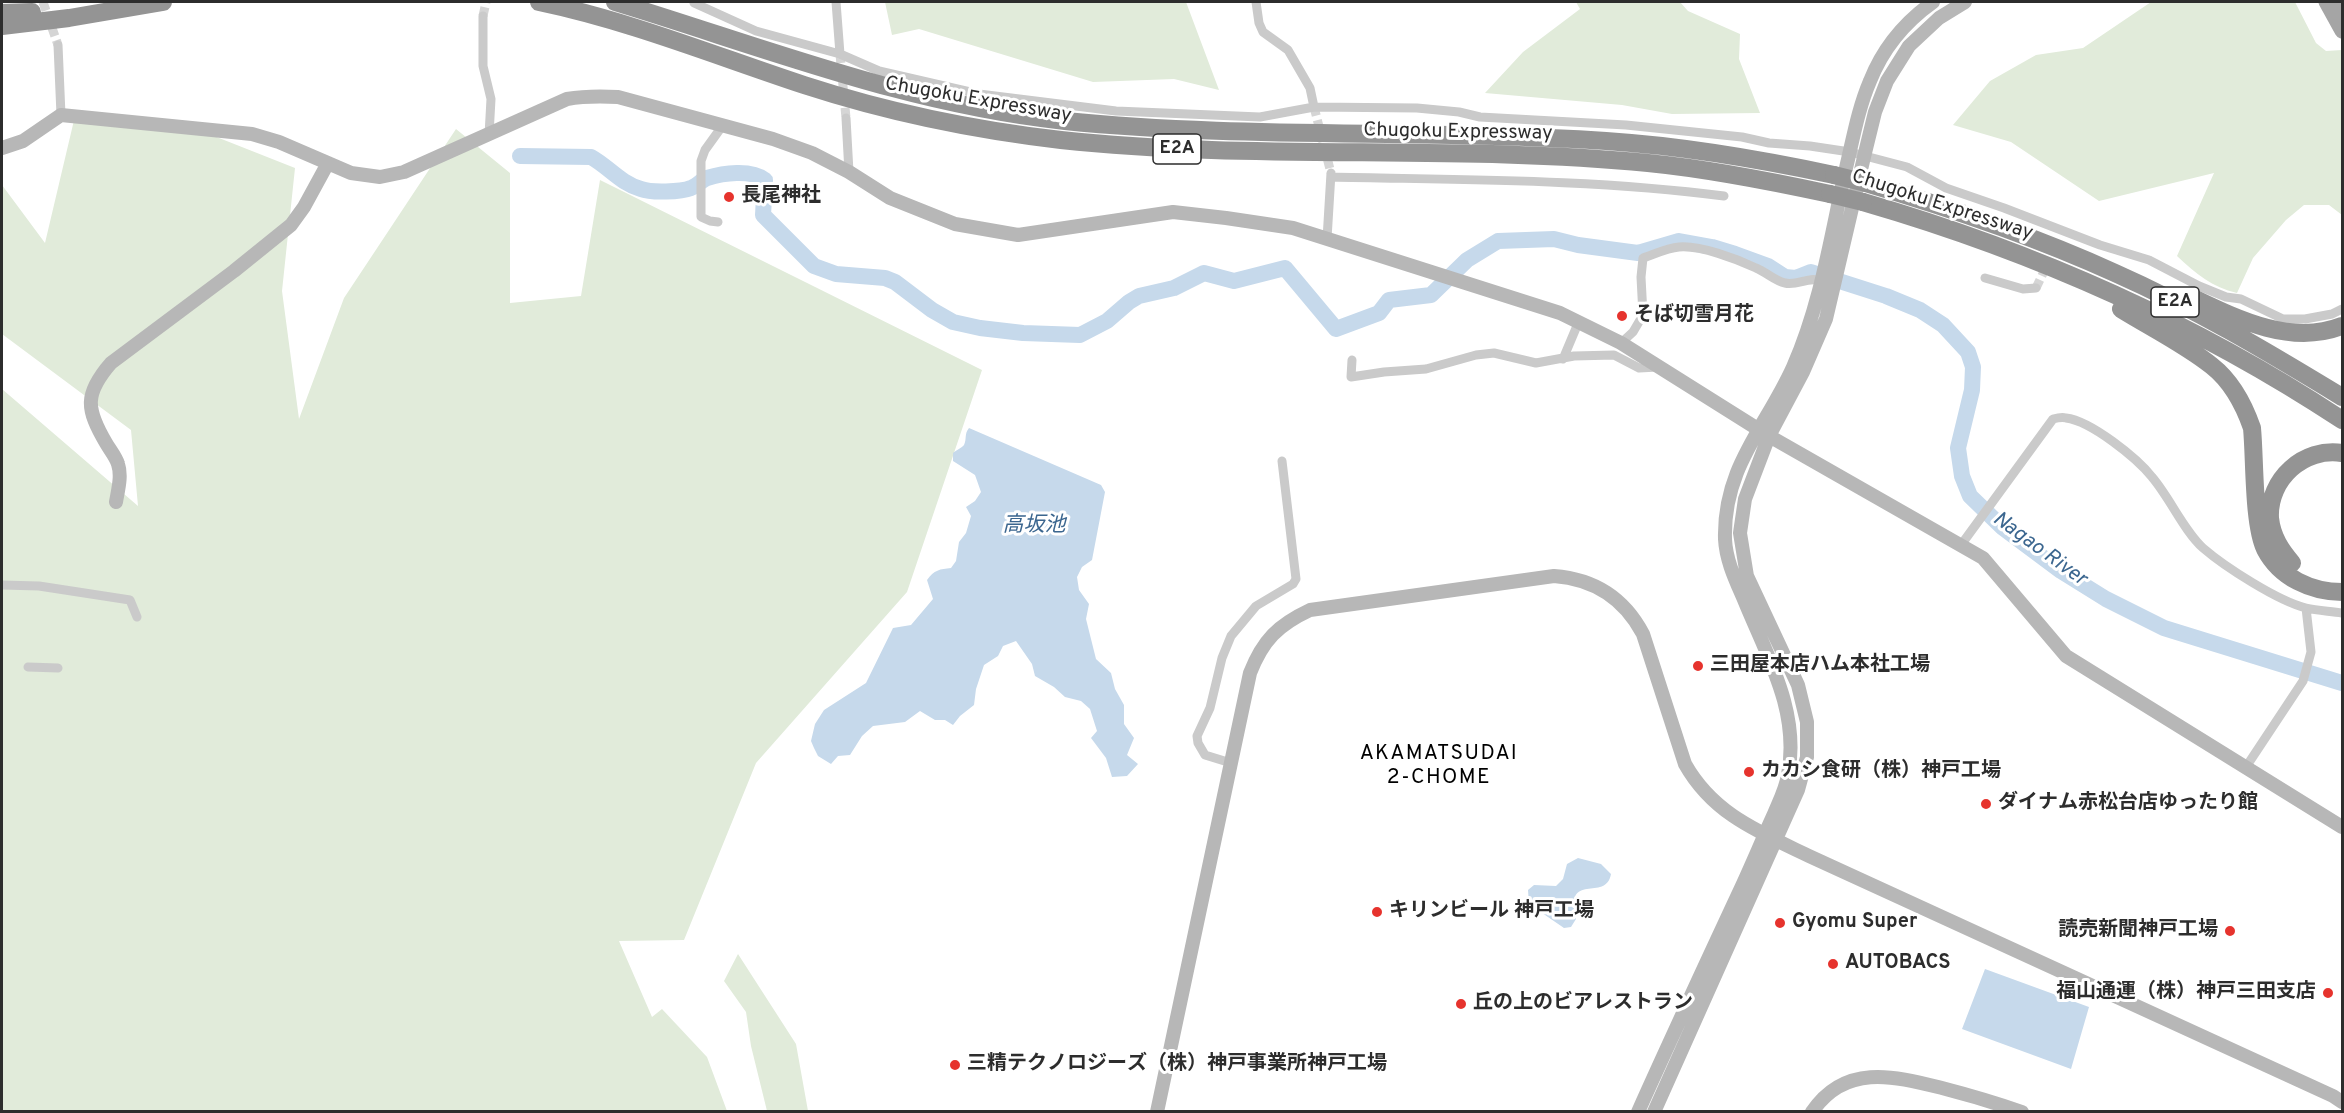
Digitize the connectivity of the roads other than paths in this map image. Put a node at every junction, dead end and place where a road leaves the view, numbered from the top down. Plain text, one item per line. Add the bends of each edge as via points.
1 (144, 2) edge
2 (163, 2) edge
3 (540, 2) edge
4 (615, 2) edge
5 (640, 2) edge
6 (836, 2) edge
7 (1256, 2) edge
8 (1933, 2) edge
9 (1965, 2) edge
10 (2326, 2) edge
11 (2339, 2) edge
12 (693, 3) edge
13 (2343, 8) edge
14 (2, 13) edge
15 (483, 16) tunnel mouth
16 (2, 26) edge
17 (2343, 31) edge
18 (712, 32) junction
19 (58, 45) tunnel mouth
20 (840, 54) junction
21 (1314, 107) junction
22 (62, 115) junction
23 (846, 118) tunnel mouth
24 (723, 125) junction
25 (489, 135) junction
26 (2, 148) edge
27 (1850, 152) junction
28 (1864, 157) junction
29 (328, 163) junction
30 (849, 172) junction
31 (1724, 196) dead end
32 (718, 222) dead end
33 (1998, 225) junction
34 (1327, 239) junction
35 (2061, 271) junction
36 (1985, 278) dead end
37 (1828, 284) junction
38 (2036, 288) dead end
39 (2343, 309) edge
40 (1579, 321) junction
41 (2343, 326) edge
42 (1621, 343) junction
43 (1563, 359) junction
44 (1352, 360) dead end
45 (1658, 367) junction
46 (2343, 397) edge
47 (2343, 420) edge
48 (1763, 432) junction
49 (2343, 453) edge
50 (1282, 460) dead end
51 (116, 501) dead end
52 (1961, 545) junction
53 (2343, 581) edge
54 (2, 585) edge
55 (2343, 592) edge
56 (2306, 608) junction
57 (2343, 613) edge
58 (137, 617) dead end
59 (28, 667) dead end
60 (58, 668) dead end
61 (1231, 763) junction
62 (2246, 767) junction
63 (2343, 827) edge
64 (1770, 838) junction
65 (2343, 1102) edge
66 (1157, 1112) edge
67 (1638, 1112) edge
68 (1654, 1112) edge
69 (1812, 1112) edge
70 (2022, 1112) edge

1 - 14 highway
2 - 16 highway
3 - 35 highway, Chugoku Expressway / E2A, bridge via 666,37 842,97 1015,134 1160,148 1476,154 1648,163 1724,173 1863,202 1966,234
4 - 18 highway, Chugoku Expressway / E2A
5 - 18 highway
6 - 20 street
7 - 21 street via 1263,32 1288,50 1310,88
8 - 27 street via 1914,15 1894,37 1876,68
9 - 28 street via 1939,18 1908,46 1887,81
10 - 17 main road
11 - 13 main road
12 - 20 street via 756,31
15 - 25 street via 483,66 491,99
18 - 33 highway, Chugoku Expressway / E2A, bridge via 889,89 1016,115 1219,131 1608,141 1758,159 1833,175
19 - 22 street
20 - 21 street via 879,71 979,94 1116,111 1260,117
21 - 27 street via 1418,108 1480,117 1626,125
22 - 26 street via 23,141
22 - 29 street via 252,134
23 - 30 street
24 - 25 street via 618,98 584,96 567,99
24 - 30 street via 812,153
24 - 32 street via 705,150 701,168 701,217
25 - 29 street via 404,172 380,177 351,173
27 - 28 street
27 - 37 street via 1828,251
28 - 37 street via 1841,258
28 - 39 street via 1907,167 1946,188 2149,260 2199,286 2241,299 2283,319 2305,319
29 - 51 street via 291,225 111,363 98,379 90,401 94,423 118,463
30 - 34 street via 890,198 934,217 1018,236 1173,212 1293,228
31 - 34 street via 1670,189 1331,175
33 - 41 highway via 2087,252 2263,327 2310,334
33 - 46 highway, Chugoku Expressway / E2A via 2068,252 2171,300
34 - 40 street via 1522,299
35 - 47 highway, Chugoku Expressway / E2A via 2220,348
35 - 55 highway via 2213,367 2234,390 2252,428 2259,526 2265,549 2295,581 2316,590
36 - 38 street via 2023,289
37 - 42 street via 1815,278 1782,283 1757,268 1710,252 1671,248 1643,258 1644,315
37 - 48 street
40 - 42 street
40 - 43 street
42 - 45 street
43 - 44 street via 1536,363 1494,353 1426,369 1351,377
43 - 45 street via 1598,354 1614,356 1639,368
45 - 48 street
48 - 52 street
48 - 64 street via 1745,499 1740,533 1742,553 1748,576 1798,685 1807,722 1807,757 1801,779
49 - 53 highway via 2316,454 2292,467 2275,489 2270,518 2279,548 2295,567 2320,579
50 - 61 street via 1296,579 1256,606 1231,636 1210,708 1197,736 1205,755
52 - 56 street via 2053,419 2072,419 2121,447 2152,476 2202,546 2262,588
52 - 62 street via 1983,558 2066,656
54 - 58 street via 39,586 130,600
56 - 57 street
56 - 62 street via 2311,652 2303,681
59 - 60 street
61 - 64 street via 1256,657 1266,640 1294,617 1339,604 1568,577 1611,594 1634,618 1643,634 1685,764 1710,798 1726,812
61 - 66 street
62 - 63 street
64 - 65 street
64 - 67 street
64 - 68 street
69 - 70 street via 1820,1099 1851,1080 1889,1076

